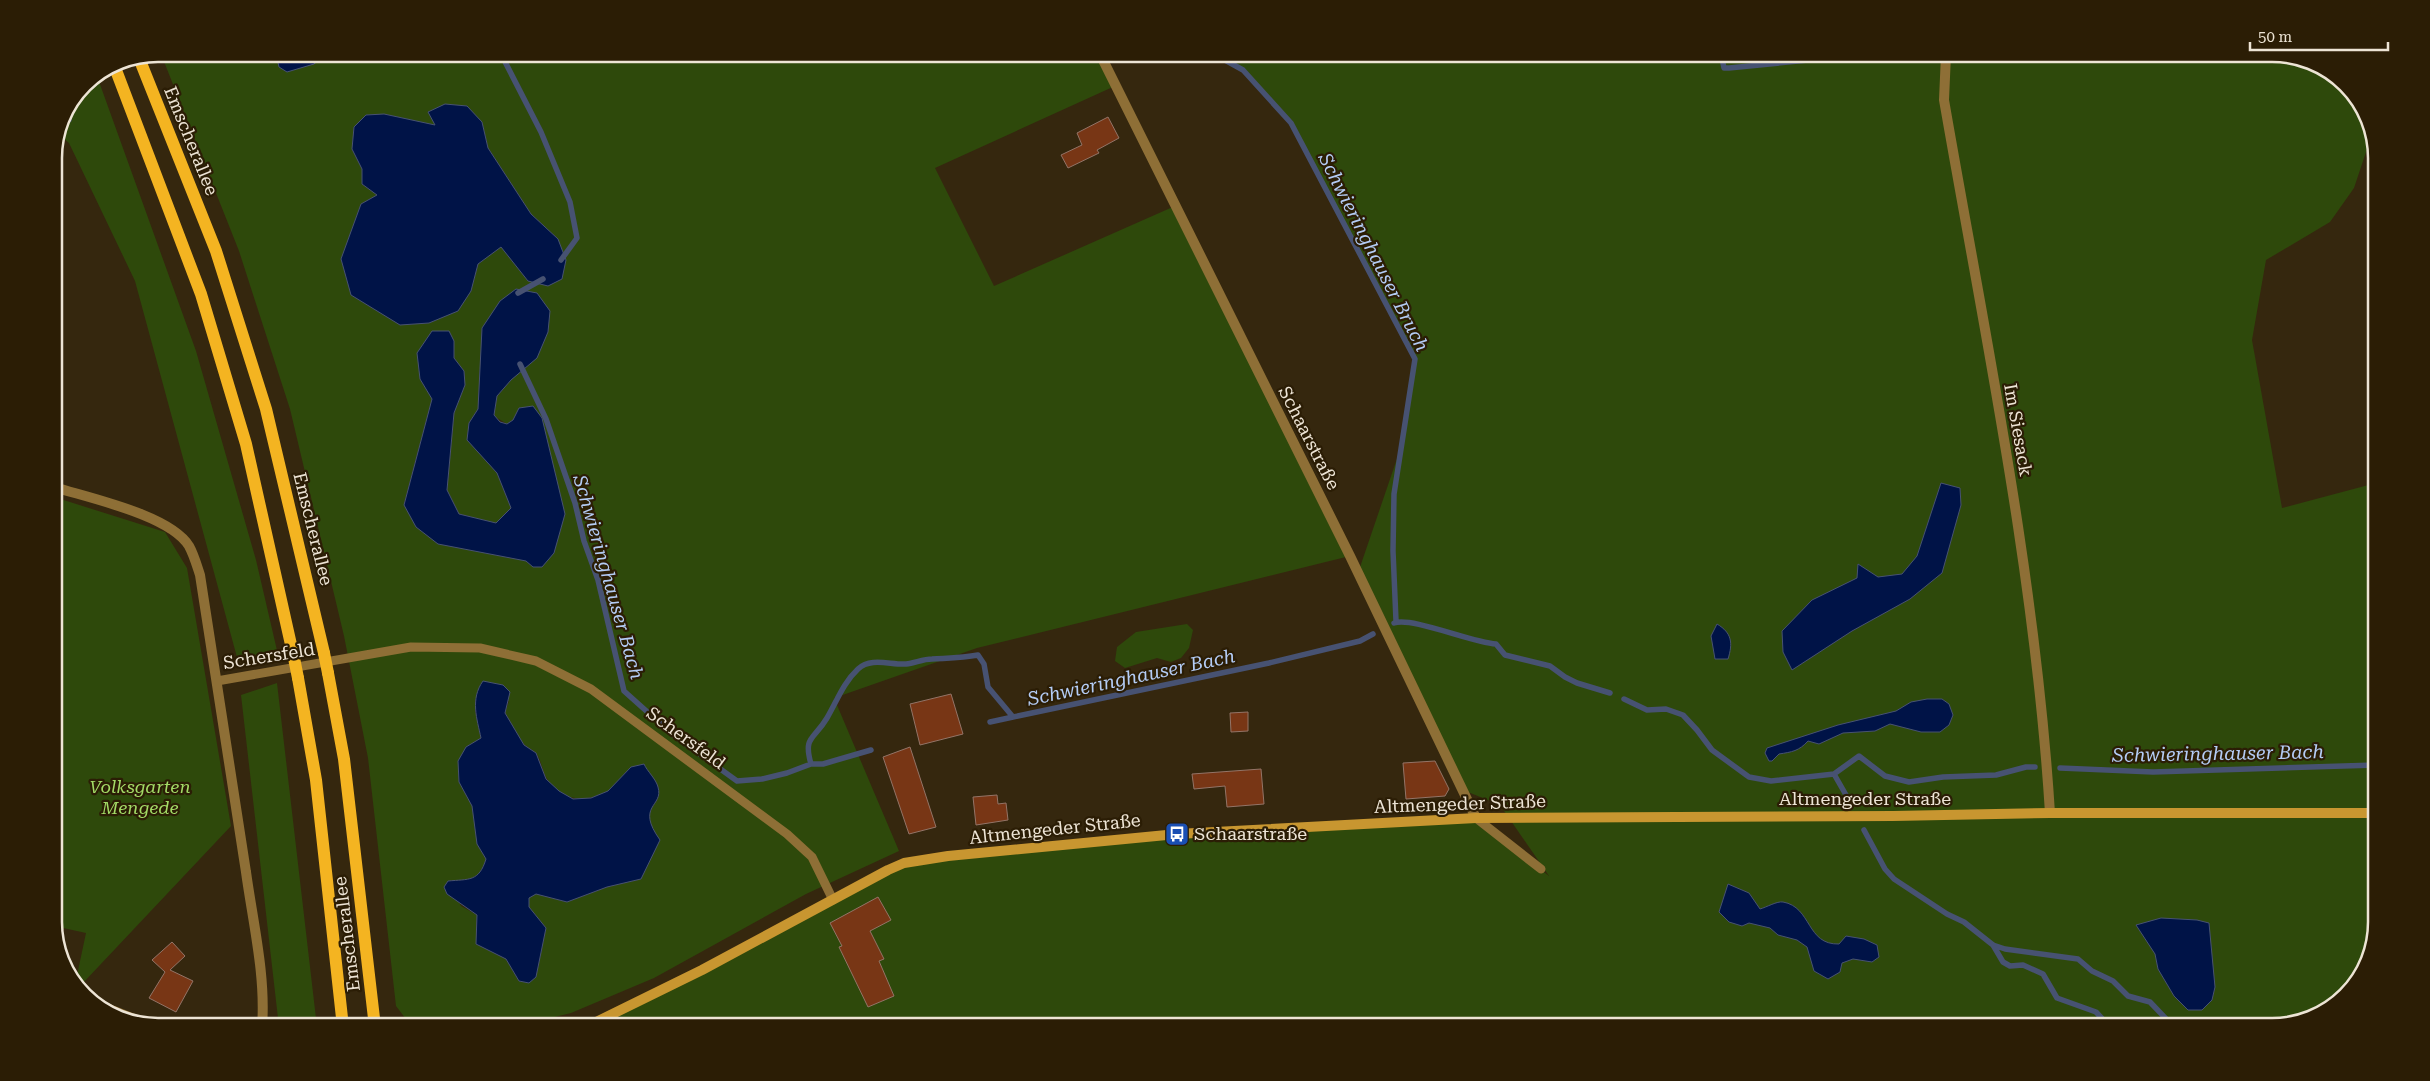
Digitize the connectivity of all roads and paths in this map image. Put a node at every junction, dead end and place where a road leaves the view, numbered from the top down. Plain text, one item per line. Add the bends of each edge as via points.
1 (1946, 62) edge
2 (1104, 63) edge
3 (141, 64) edge
4 (117, 72) edge
5 (63, 491) edge
6 (217, 681) junction
7 (2050, 812) junction
8 (2368, 813) edge
9 (1476, 818) junction
10 (1541, 869) dead end
11 (833, 900) junction
12 (263, 1018) edge
13 (342, 1018) edge
14 (374, 1018) edge
15 (604, 1018) edge

1 - 7 street, Im Siesack via 1944,100 2030,607
2 - 9 street, Schaarstraße via 1350,556
3 - 14 main road, Emscherallee, bridge via 216,251 266,409 324,653 344,759
4 - 13 main road, Emscherallee, bridge via 204,303 246,444 294,658 316,780
5 - 6 street, Schersfeld via 148,517 172,529 189,546 200,575
6 - 11 lane, Schersfeld via 410,647 480,648 536,661 591,689 787,834 812,858
6 - 12 street, Schersfeld via 259,962
7 - 8 street, Altmengeder Straße
7 - 9 street, Altmengeder Straße
9 - 10 lane, Schaarstraße
9 - 11 street, Altmengeder Straße via 1177,834 948,856 904,863
11 - 15 street, Altmengeder Straße

